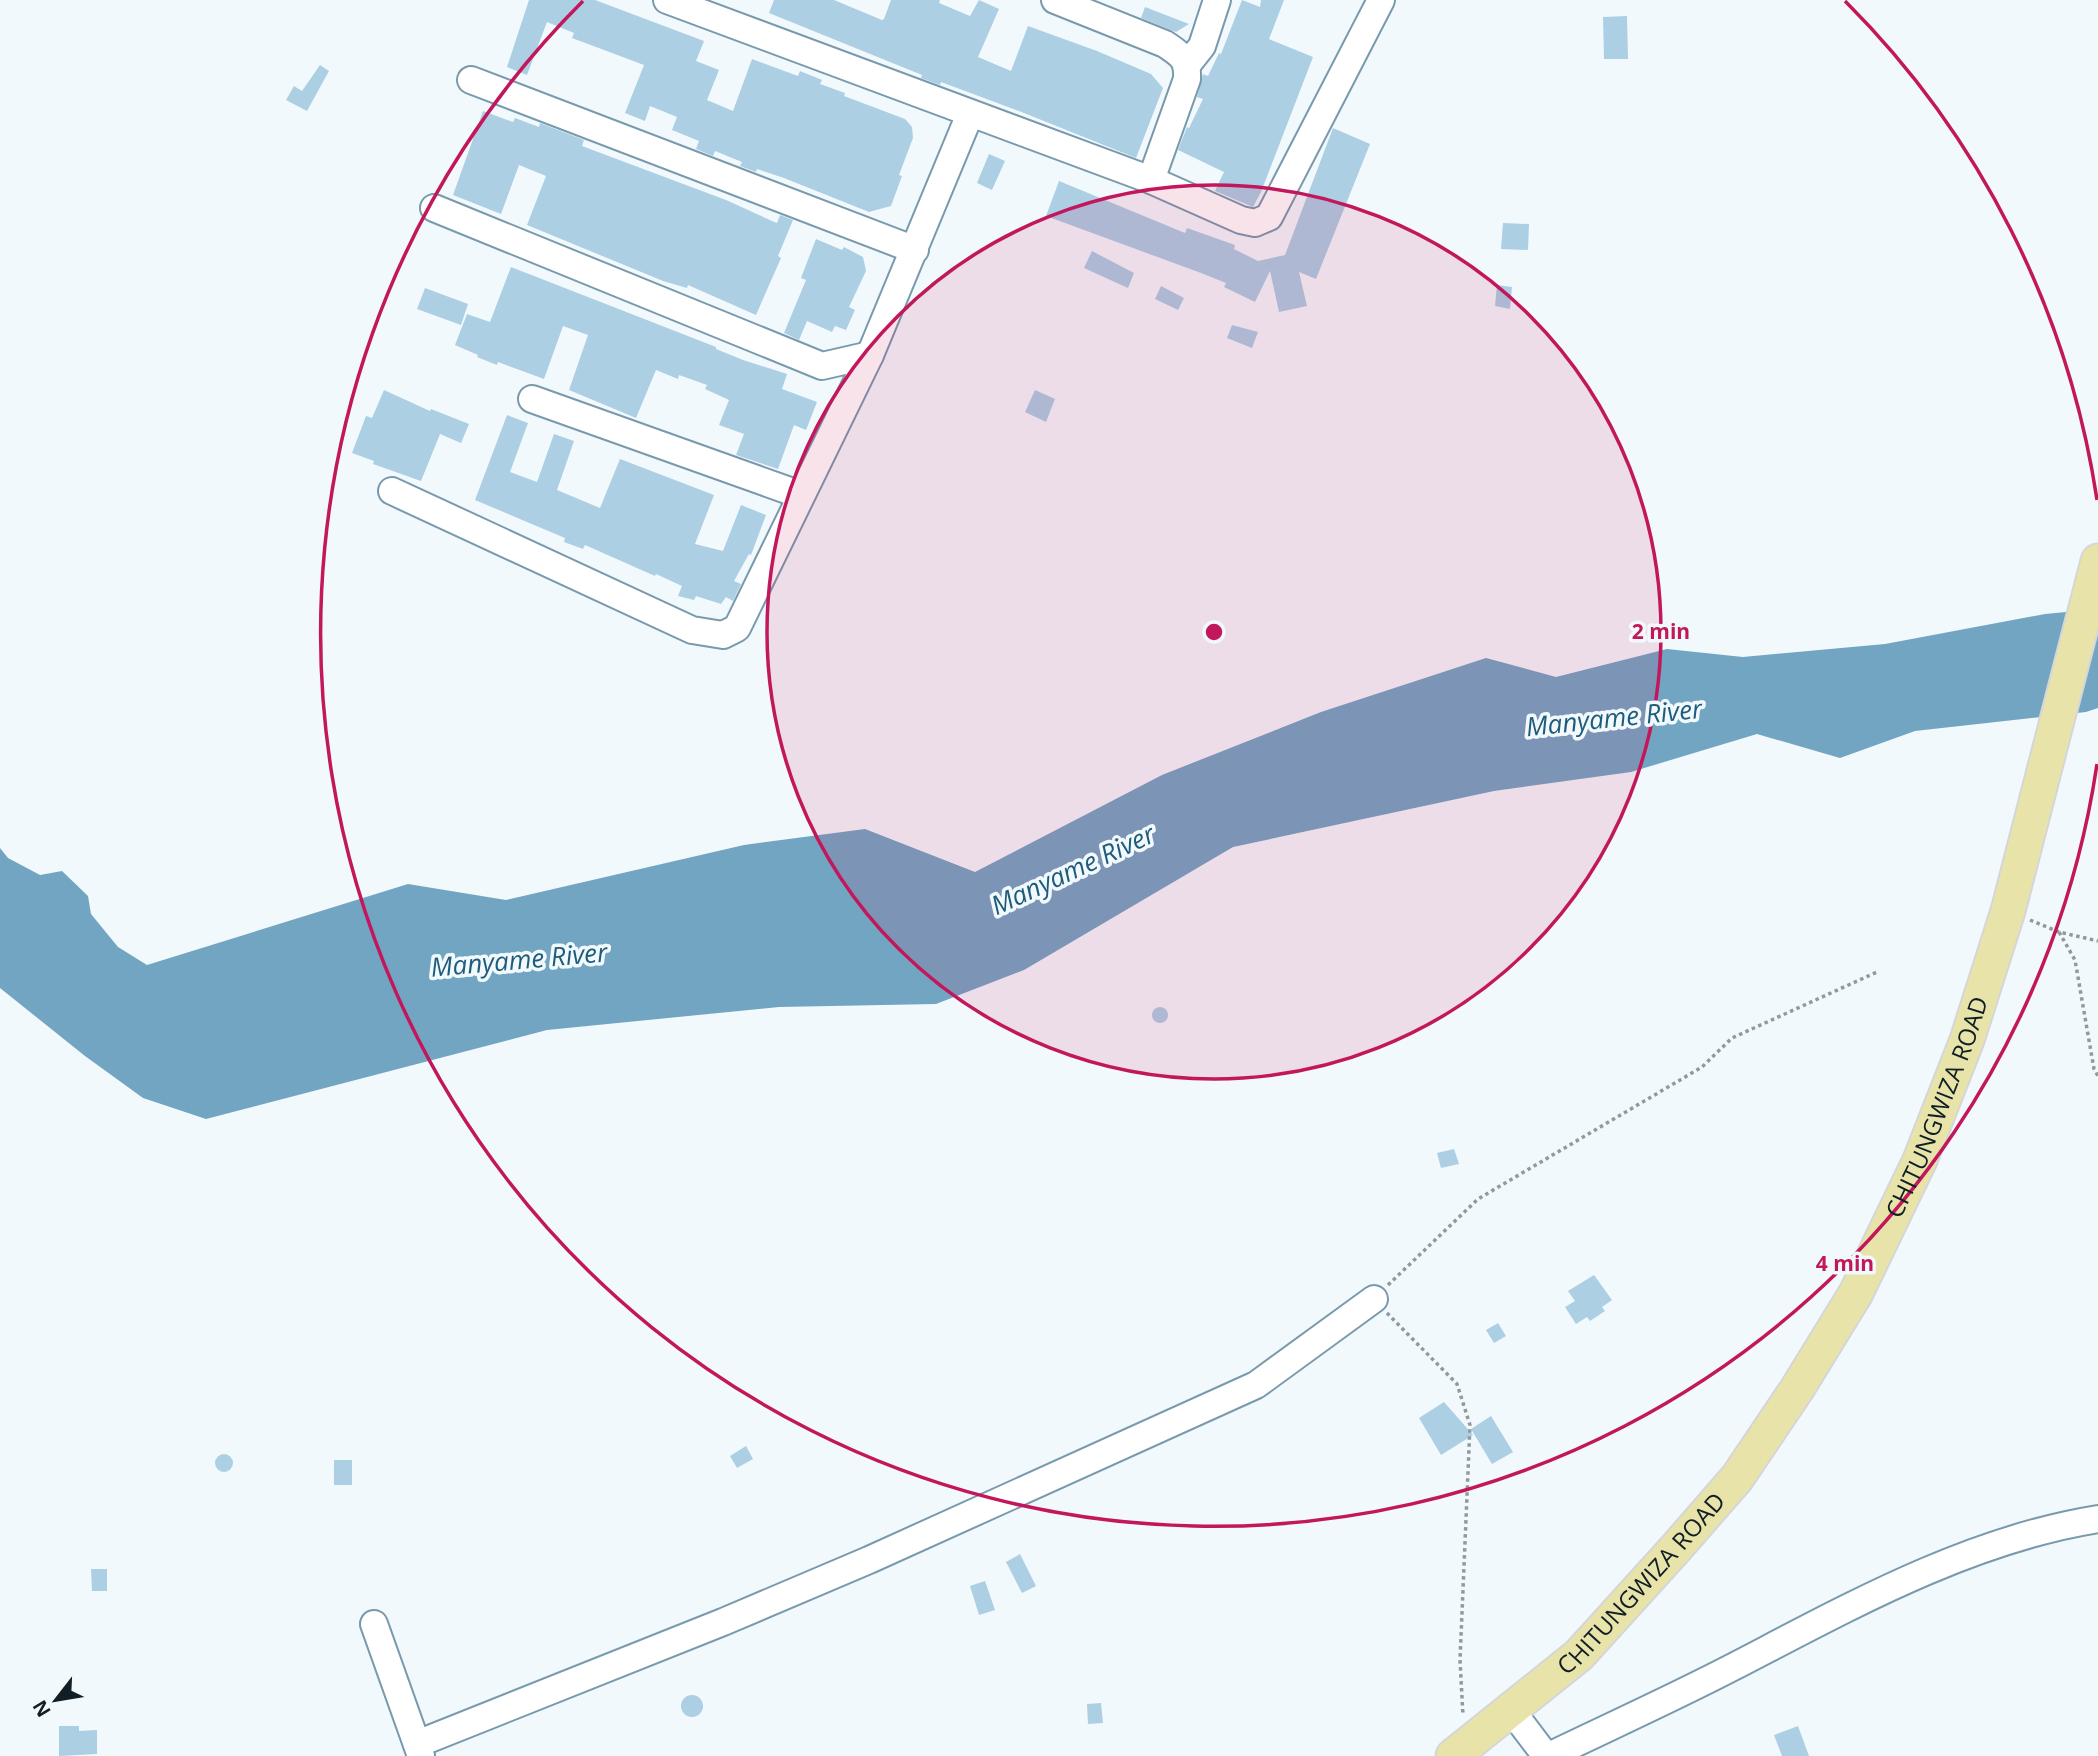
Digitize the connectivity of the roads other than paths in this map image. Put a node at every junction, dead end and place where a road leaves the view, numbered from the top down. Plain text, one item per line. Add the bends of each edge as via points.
1 (667, 0) edge
2 (1055, 0) edge
3 (1217, 0) edge
4 (1381, 0) edge
5 (1187, 65) junction
6 (471, 80) dead end
7 (970, 114) junction
8 (1151, 180) junction
9 (434, 208) dead end
10 (915, 250) junction
11 (870, 355) junction
12 (532, 399) dead end
13 (392, 491) dead end
14 (801, 495) junction
15 (2098, 561) edge
16 (1374, 1299) road end
17 (2098, 1519) edge
18 (374, 1624) dead end
19 (1511, 1710) junction
20 (419, 1750) edge
21 (1459, 1752) edge
22 (1547, 1756) edge

1 - 7 street
2 - 5 street via 1164,44
3 - 5 street via 1202,46
4 - 8 street via 1269,217 1255,223 1241,220
5 - 8 street via 1187,79
6 - 10 street
7 - 8 street
7 - 10 street
9 - 11 street via 822,366
10 - 11 street
11 - 14 street
12 - 14 street
13 - 14 street via 692,630 723,635 737,628
15 - 19 main road, CHITUNGWIZA ROAD via 2008,911 1967,1041 1920,1160 1856,1293 1737,1478 1579,1655
16 - 20 street via 1256,1385 857,1566
17 - 22 street via 1959,1558 1842,1610
18 - 20 street
19 - 21 main road, CHITUNGWIZA ROAD
19 - 22 street

